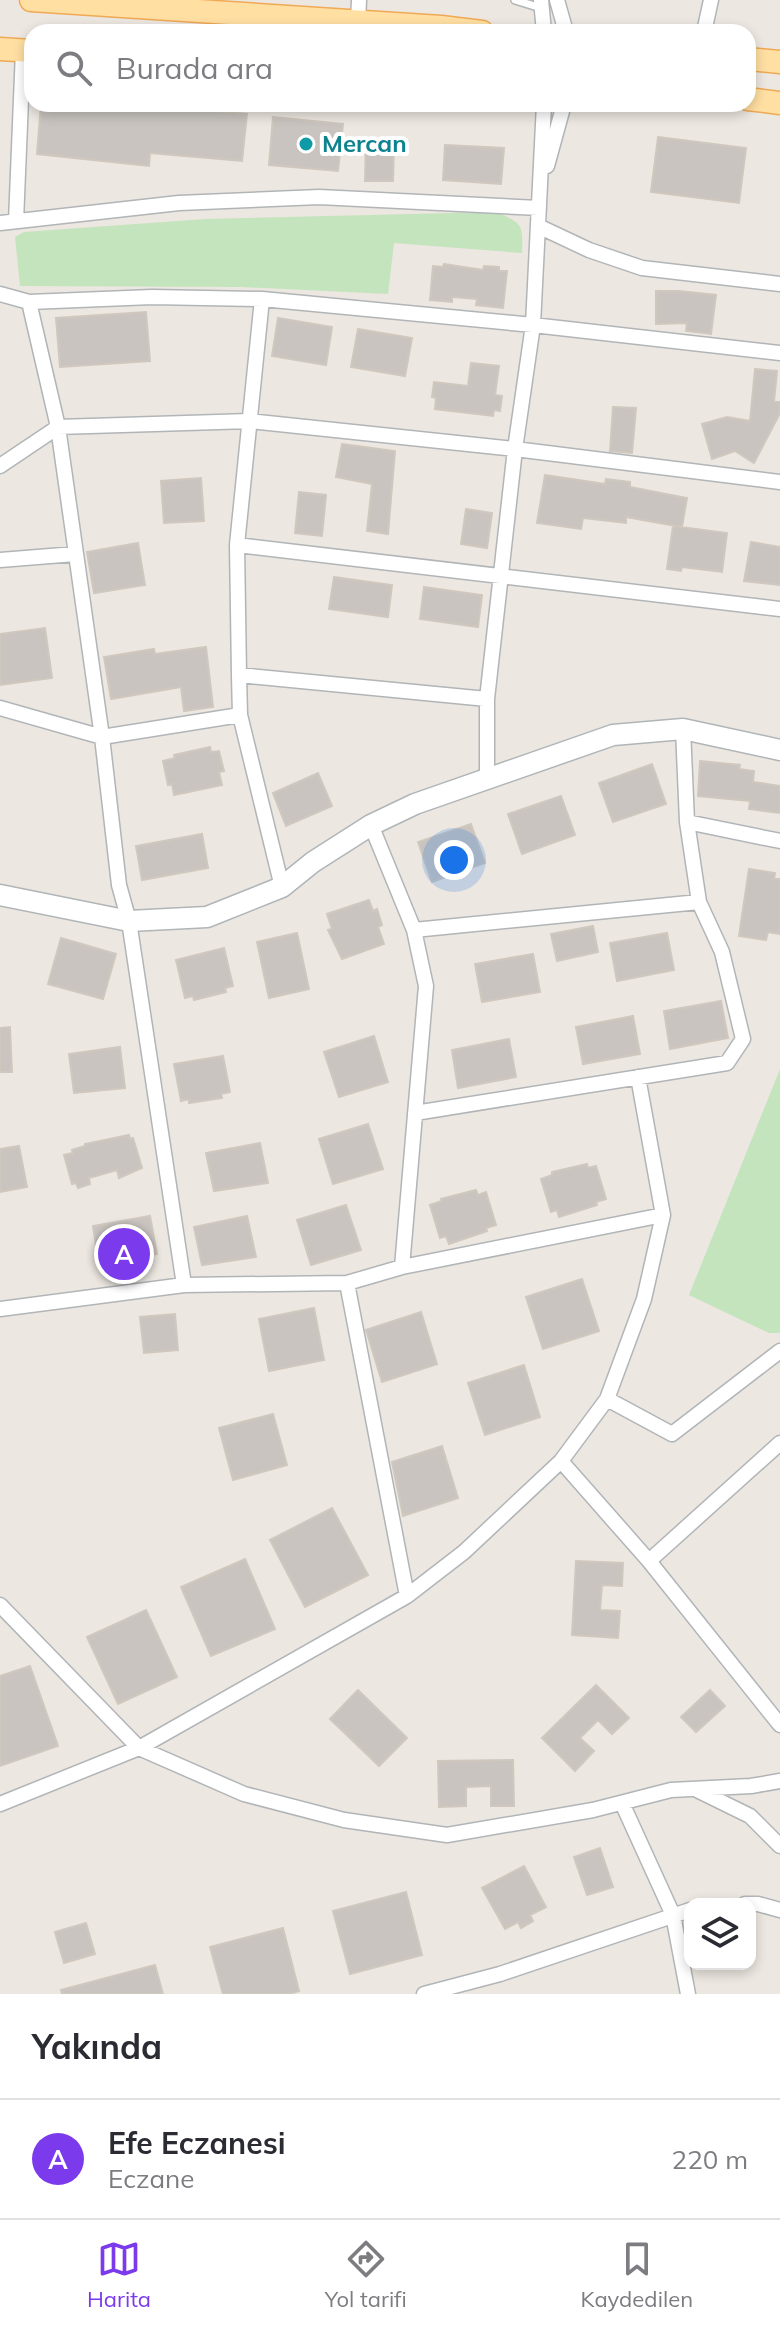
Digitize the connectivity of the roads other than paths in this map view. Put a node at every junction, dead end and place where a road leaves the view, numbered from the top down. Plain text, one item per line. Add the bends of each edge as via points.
1 (31, 0) edge
2 (515, 0) edge
3 (557, 0) edge
4 (711, 0) edge
5 (72, 1) edge
6 (541, 4) edge
7 (358, 10) edge
8 (437, 24) edge
9 (543, 24) edge
10 (564, 24) edge
11 (706, 24) edge
12 (18, 50) edge
13 (756, 60) edge
14 (780, 62) edge
15 (756, 100) edge
16 (780, 103) edge
17 (544, 112) edge
18 (562, 112) edge
19 (541, 189) junction
20 (539, 208) junction
21 (16, 221) junction
22 (0, 223) edge
23 (538, 226) junction
24 (780, 284) edge
25 (0, 294) edge
26 (262, 299) junction
27 (29, 302) junction
28 (533, 325) junction
29 (780, 353) edge
30 (250, 421) junction
31 (58, 427) junction
32 (515, 449) junction
33 (0, 466) edge
34 (780, 482) edge
35 (237, 545) junction
36 (75, 554) junction
37 (0, 560) edge
38 (501, 577) junction
39 (780, 609) edge
40 (239, 675) junction
41 (487, 699) junction
42 (0, 708) edge
43 (240, 715) junction
44 (683, 729) junction
45 (102, 737) junction
46 (780, 750) edge
47 (487, 778) junction
48 (687, 822) junction
49 (371, 825) junction
50 (780, 841) edge
51 (282, 887) junction
52 (0, 895) edge
53 (699, 902) junction
54 (129, 921) junction
55 (414, 930) junction
56 (638, 1077) junction
57 (415, 1113) junction
58 (663, 1215) junction
59 (402, 1267) junction
60 (347, 1283) junction
61 (184, 1285) junction
62 (0, 1309) edge
63 (780, 1351) edge
64 (607, 1399) junction
65 (780, 1443) edge
66 (561, 1461) junction
67 (649, 1561) junction
68 (407, 1596) junction
69 (0, 1605) edge
70 (780, 1725) edge
71 (139, 1748) junction
72 (780, 1781) edge
73 (695, 1789) junction
74 (622, 1803) junction
75 (0, 1804) edge
76 (780, 1846) edge
77 (756, 1904) edge
78 (780, 1910) edge
79 (684, 1912) edge
80 (673, 1915) junction
81 (424, 1994) edge
82 (688, 1994) edge

1 - 5 main road
2 - 6 lane
3 - 10 street
4 - 11 street
5 - 7 main road
6 - 9 street
7 - 8 main road
12 - 21 street
13 - 14 main road
15 - 16 main road
17 - 19 street
18 - 19 street
19 - 20 street
20 - 21 street via 319,197 179,203
20 - 23 street
21 - 22 street
23 - 24 street via 642,268
23 - 28 street
25 - 27 street
26 - 27 street
26 - 28 street
26 - 30 street
27 - 31 street
28 - 29 street
28 - 32 street
30 - 31 street
30 - 32 street
30 - 35 street
31 - 33 street
31 - 36 street
32 - 34 street
32 - 38 street
35 - 38 street
35 - 40 street
36 - 37 street
36 - 45 street
38 - 39 street
38 - 41 street
40 - 41 street
40 - 43 street
41 - 47 street
42 - 45 street
43 - 45 street
43 - 51 street
44 - 46 street
44 - 47 street via 613,735
44 - 48 street
45 - 54 street via 119,885
47 - 49 street
48 - 50 street
48 - 53 street
49 - 51 street
49 - 55 street
51 - 54 street via 207,917
52 - 54 street
53 - 55 street
53 - 56 street via 722,952 743,1039 727,1063
54 - 61 street
55 - 57 street via 426,986
56 - 57 street
56 - 58 street
57 - 59 street
58 - 59 street
58 - 64 street via 644,1299
59 - 60 street
60 - 61 street
60 - 68 street
61 - 62 street
63 - 64 street via 672,1434
64 - 66 street
65 - 67 street
66 - 67 street
66 - 68 street via 464,1552
67 - 70 street
68 - 71 street
69 - 71 street
71 - 74 street via 244,1794 344,1820 447,1835
71 - 75 street
72 - 73 street
73 - 74 street
73 - 76 street via 750,1816
74 - 80 street
77 - 78 street
79 - 80 street
80 - 81 street
80 - 82 street

